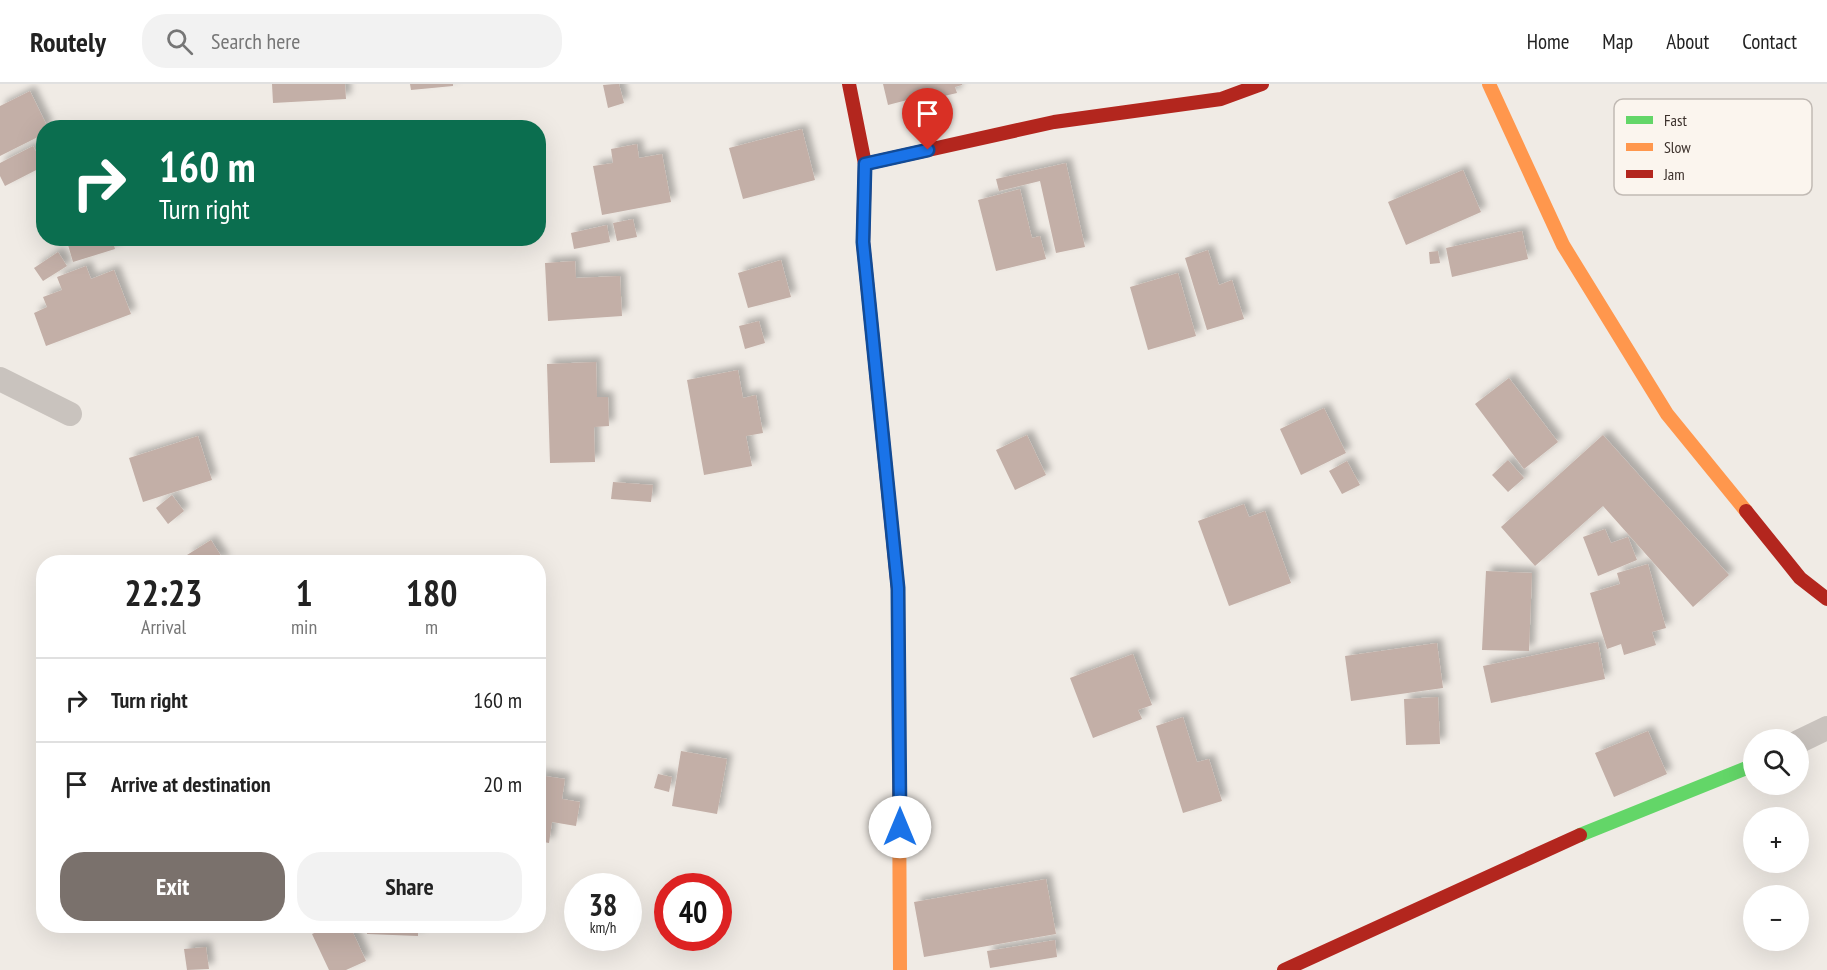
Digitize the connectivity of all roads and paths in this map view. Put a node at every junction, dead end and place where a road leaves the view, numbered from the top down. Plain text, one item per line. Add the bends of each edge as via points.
1 (849, 84) edge
2 (1262, 84) edge
3 (1489, 84) edge
4 (865, 164) junction
5 (0, 379) edge
6 (70, 414) dead end
7 (1827, 599) edge
8 (1827, 728) edge
9 (1809, 737) edge
10 (1743, 769) edge
11 (900, 970) edge
12 (1284, 970) edge

1 - 4 street
2 - 4 street via 1221,99 1054,122
3 - 7 street via 1563,244 1667,414 1800,578
4 - 11 street via 863,242 898,588
5 - 6 street
8 - 9 street
10 - 12 street via 1605,825

